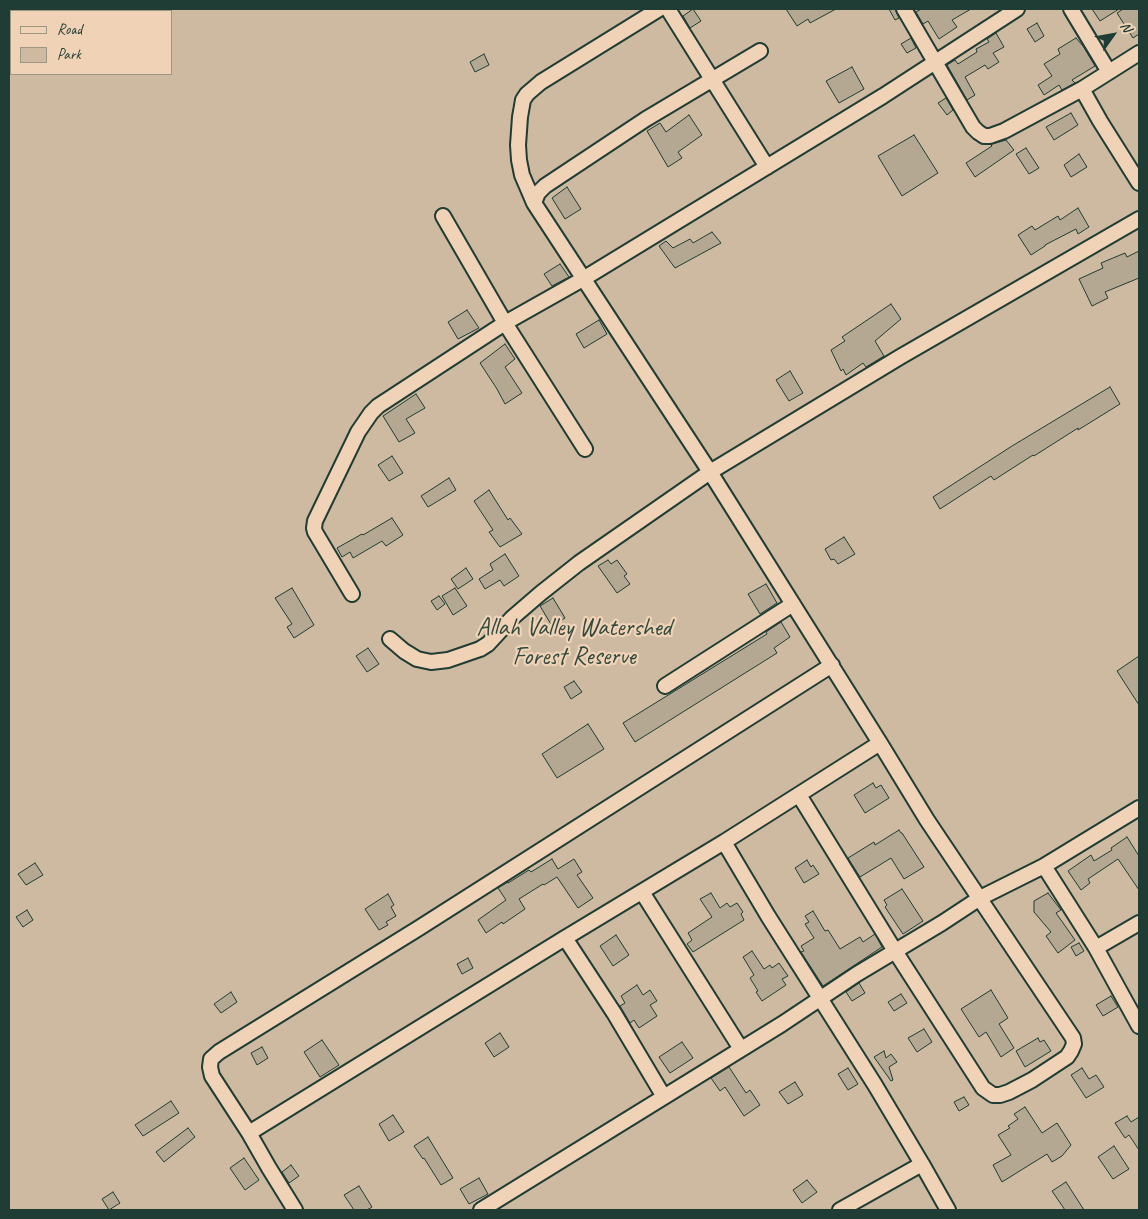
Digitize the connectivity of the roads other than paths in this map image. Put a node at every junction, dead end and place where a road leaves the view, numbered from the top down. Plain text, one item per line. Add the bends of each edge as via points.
1 (659, 9) edge
2 (668, 9) edge
3 (904, 9) edge
4 (1017, 9) edge
5 (1072, 9) edge
6 (998, 14) edge
7 (760, 51) dead end
8 (1139, 53) edge
9 (936, 62) junction
10 (1109, 72) junction
11 (712, 79) junction
12 (1082, 89) junction
13 (767, 167) junction
14 (1139, 182) edge
15 (534, 202) junction
16 (443, 216) dead end
17 (1139, 219) edge
18 (583, 278) junction
19 (506, 323) junction
20 (585, 449) dead end
21 (710, 472) junction
22 (352, 594) dead end
23 (793, 604) junction
24 (390, 639) dead end
25 (832, 665) junction
26 (665, 686) dead end
27 (880, 743) junction
28 (800, 795) junction
29 (1139, 808) edge
30 (724, 842) junction
31 (1044, 866) junction
32 (642, 892) junction
33 (980, 898) junction
34 (1139, 922) edge
35 (565, 938) junction
36 (1096, 948) junction
37 (895, 951) junction
38 (820, 999) junction
39 (1139, 1026) edge
40 (740, 1049) junction
41 (664, 1098) junction
42 (249, 1133) junction
43 (922, 1164) junction
44 (295, 1210) edge
45 (481, 1210) edge
46 (840, 1210) edge
47 (948, 1210) edge

1 - 15 street via 526,94 520,117 519,160
2 - 11 street
3 - 9 street
4 - 6 street
5 - 10 street
6 - 9 street
7 - 11 street
8 - 10 street
9 - 12 street via 973,126 984,136 1004,131
9 - 13 street
10 - 12 street
11 - 13 street
11 - 15 street via 545,186
12 - 14 street
13 - 18 street
15 - 18 street
16 - 19 street
17 - 21 street via 900,357
18 - 19 street
18 - 21 street
19 - 20 street
19 - 22 street via 378,406 358,432 314,528
21 - 23 street
21 - 24 street via 579,563 480,649 431,662 417,659
23 - 25 street
23 - 26 street
25 - 27 street
25 - 42 street via 211,1059 212,1076
27 - 28 street
27 - 33 street
28 - 30 street
28 - 37 street
29 - 31 street
30 - 32 street
30 - 38 street
31 - 33 street
31 - 36 street
32 - 35 street
32 - 40 street
33 - 37 street
33 - 37 street via 1073,1038 1074,1044 1067,1057 1032,1080 1000,1095 993,1095 983,1088
34 - 36 street
35 - 41 street
35 - 42 street
36 - 39 street
37 - 38 street
38 - 40 street
38 - 43 street
40 - 41 street
41 - 45 street
42 - 44 street
43 - 46 street
43 - 47 street

